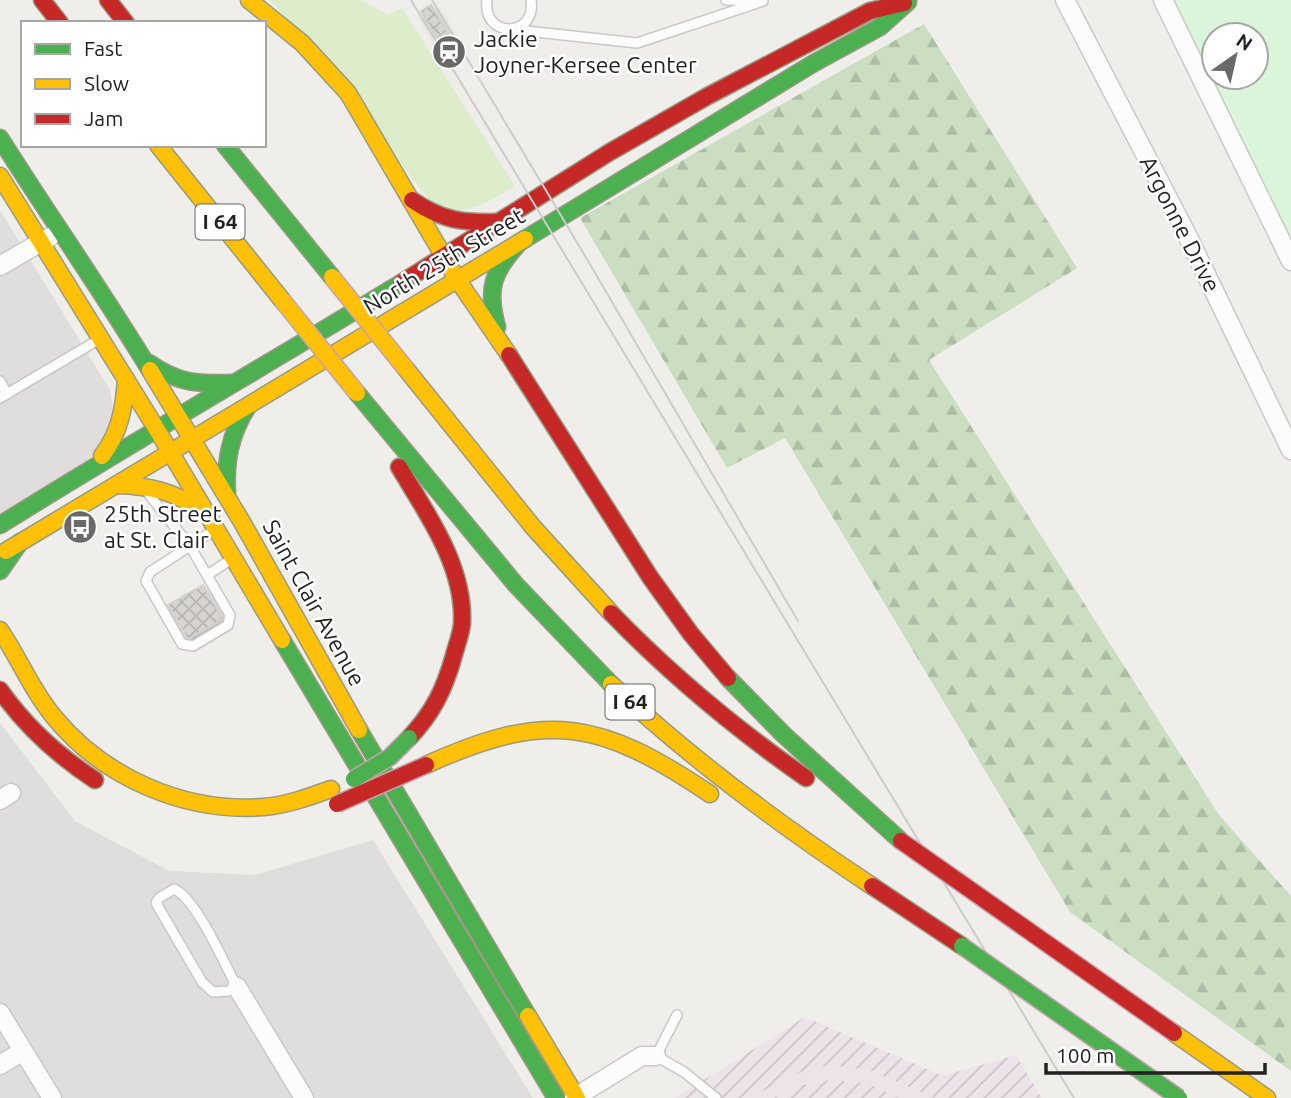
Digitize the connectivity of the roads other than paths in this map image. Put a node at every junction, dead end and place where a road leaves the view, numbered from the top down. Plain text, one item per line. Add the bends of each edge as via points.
1 (42, 0) edge
2 (107, 0) edge
3 (249, 0) edge
4 (488, 0) edge
5 (531, 0) edge
6 (726, 0) edge
7 (764, 0) edge
8 (1065, 0) edge
9 (1163, 0) edge
10 (909, 1) edge
11 (58, 21) edge
12 (124, 21) edge
13 (508, 29) junction
14 (0, 138) edge
15 (161, 147) edge
16 (227, 147) edge
17 (0, 176) edge
18 (411, 199) junction
19 (500, 222) junction
20 (59, 231) junction
21 (40, 243) junction
22 (520, 243) junction
23 (444, 257) junction
24 (1291, 261) edge
25 (0, 266) edge
26 (457, 279) junction
27 (100, 338) junction
28 (501, 342) junction
29 (140, 356) junction
30 (126, 379) junction
31 (0, 382) edge
32 (237, 383) junction
33 (357, 393) junction
34 (4, 396) edge
35 (249, 404) junction
36 (177, 416) junction
37 (156, 428) junction
38 (191, 439) junction
39 (1291, 450) edge
40 (169, 453) junction
41 (95, 466) junction
42 (116, 485) junction
43 (142, 486) junction
44 (228, 498) junction
45 (211, 523) junction
46 (0, 525) edge
47 (20, 542) junction
48 (190, 546) junction
49 (0, 555) edge
50 (233, 559) junction
51 (0, 571) edge
52 (207, 575) junction
53 (2, 630) edge
54 (0, 690) edge
55 (110, 789) dead end
56 (718, 799) dead end
57 (332, 801) junction
58 (155, 807) dead end
59 (294, 818) dead end
60 (901, 841) junction
61 (793, 852) dead end
62 (841, 866) junction
63 (237, 987) junction
64 (0, 1013) edge
65 (677, 1015) dead end
66 (23, 1051) junction
67 (656, 1056) junction
68 (0, 1065) edge
69 (51, 1098) edge
70 (304, 1098) edge
71 (555, 1098) edge
72 (576, 1098) edge
73 (716, 1098) edge
74 (1179, 1098) edge
75 (1267, 1098) edge

1 - 11 main road
2 - 12 main road
3 - 18 main road via 329,67
4 - 13 lane via 489,18
5 - 13 lane via 526,21
6 - 7 lane
7 - 13 lane via 637,43
8 - 39 street, Argonne Drive via 1186,233
9 - 24 street
10 - 19 main road, North 25th Street via 870,11 706,97
10 - 22 main road, North 25th Street via 880,27
14 - 20 main road, Saint Clair Avenue
15 - 33 main road, I 64, bridge
16 - 60 main road, I 64, bridge via 540,535 615,618 750,737
17 - 21 main road, Saint Clair Avenue
18 - 19 main road via 450,222
18 - 23 main road
19 - 23 main road, North 25th Street
20 - 21 street
20 - 29 main road, Saint Clair Avenue
21 - 25 street
21 - 27 main road, Saint Clair Avenue
22 - 26 main road, North 25th Street
22 - 28 main road via 495,274 490,288
23 - 26 main road
23 - 32 main road, North 25th Street
26 - 28 main road
26 - 35 main road, North 25th Street
27 - 30 main road, Saint Clair Avenue
27 - 34 lane
28 - 60 main road via 650,578 717,666 794,745
29 - 32 main road via 177,381
29 - 36 main road, Saint Clair Avenue
30 - 37 main road, Saint Clair Avenue
30 - 41 main road via 119,432
31 - 34 lane
32 - 36 main road, North 25th Street
33 - 57 main road, bridge via 440,539 460,595 462,625 438,705 390,757 356,778
33 - 62 main road, I 64 via 509,576 598,672 694,758
35 - 38 main road, North 25th Street
35 - 44 main road via 228,447
36 - 37 main road, North 25th Street
36 - 38 main road, Saint Clair Avenue
37 - 40 main road, Saint Clair Avenue
37 - 41 main road, North 25th Street
38 - 40 main road, North 25th Street
38 - 44 main road, Saint Clair Avenue
40 - 42 main road, North 25th Street
40 - 45 main road, Saint Clair Avenue
41 - 46 main road, North 25th Street
42 - 43 main road
42 - 47 main road, North 25th Street
43 - 45 main road via 173,491
43 - 48 lane
44 - 72 main road, Saint Clair Avenue via 372,754
45 - 48 lane
45 - 50 main road, Saint Clair Avenue
47 - 49 main road, North 25th Street
47 - 51 main road
48 - 52 lane
48 - 52 lane via 150,572 146,581 187,647 231,620
50 - 52 lane
50 - 71 main road, Saint Clair Avenue
53 - 57 main road via 37,692 71,736 148,788 233,808
54 - 55 main road via 52,750
56 - 57 main road, bridge via 635,747 556,728 495,736 461,747
58 - 59 main road via 226,822
60 - 75 main road, I 64, bridge
61 - 62 main road
62 - 74 main road, I 64, bridge
63 - 63 lane via 186,897 174,889 159,898 159,911 202,982 213,992
63 - 70 street
64 - 66 street
65 - 67 lane
66 - 68 street
66 - 69 street
67 - 72 street via 642,1056
67 - 73 lane

